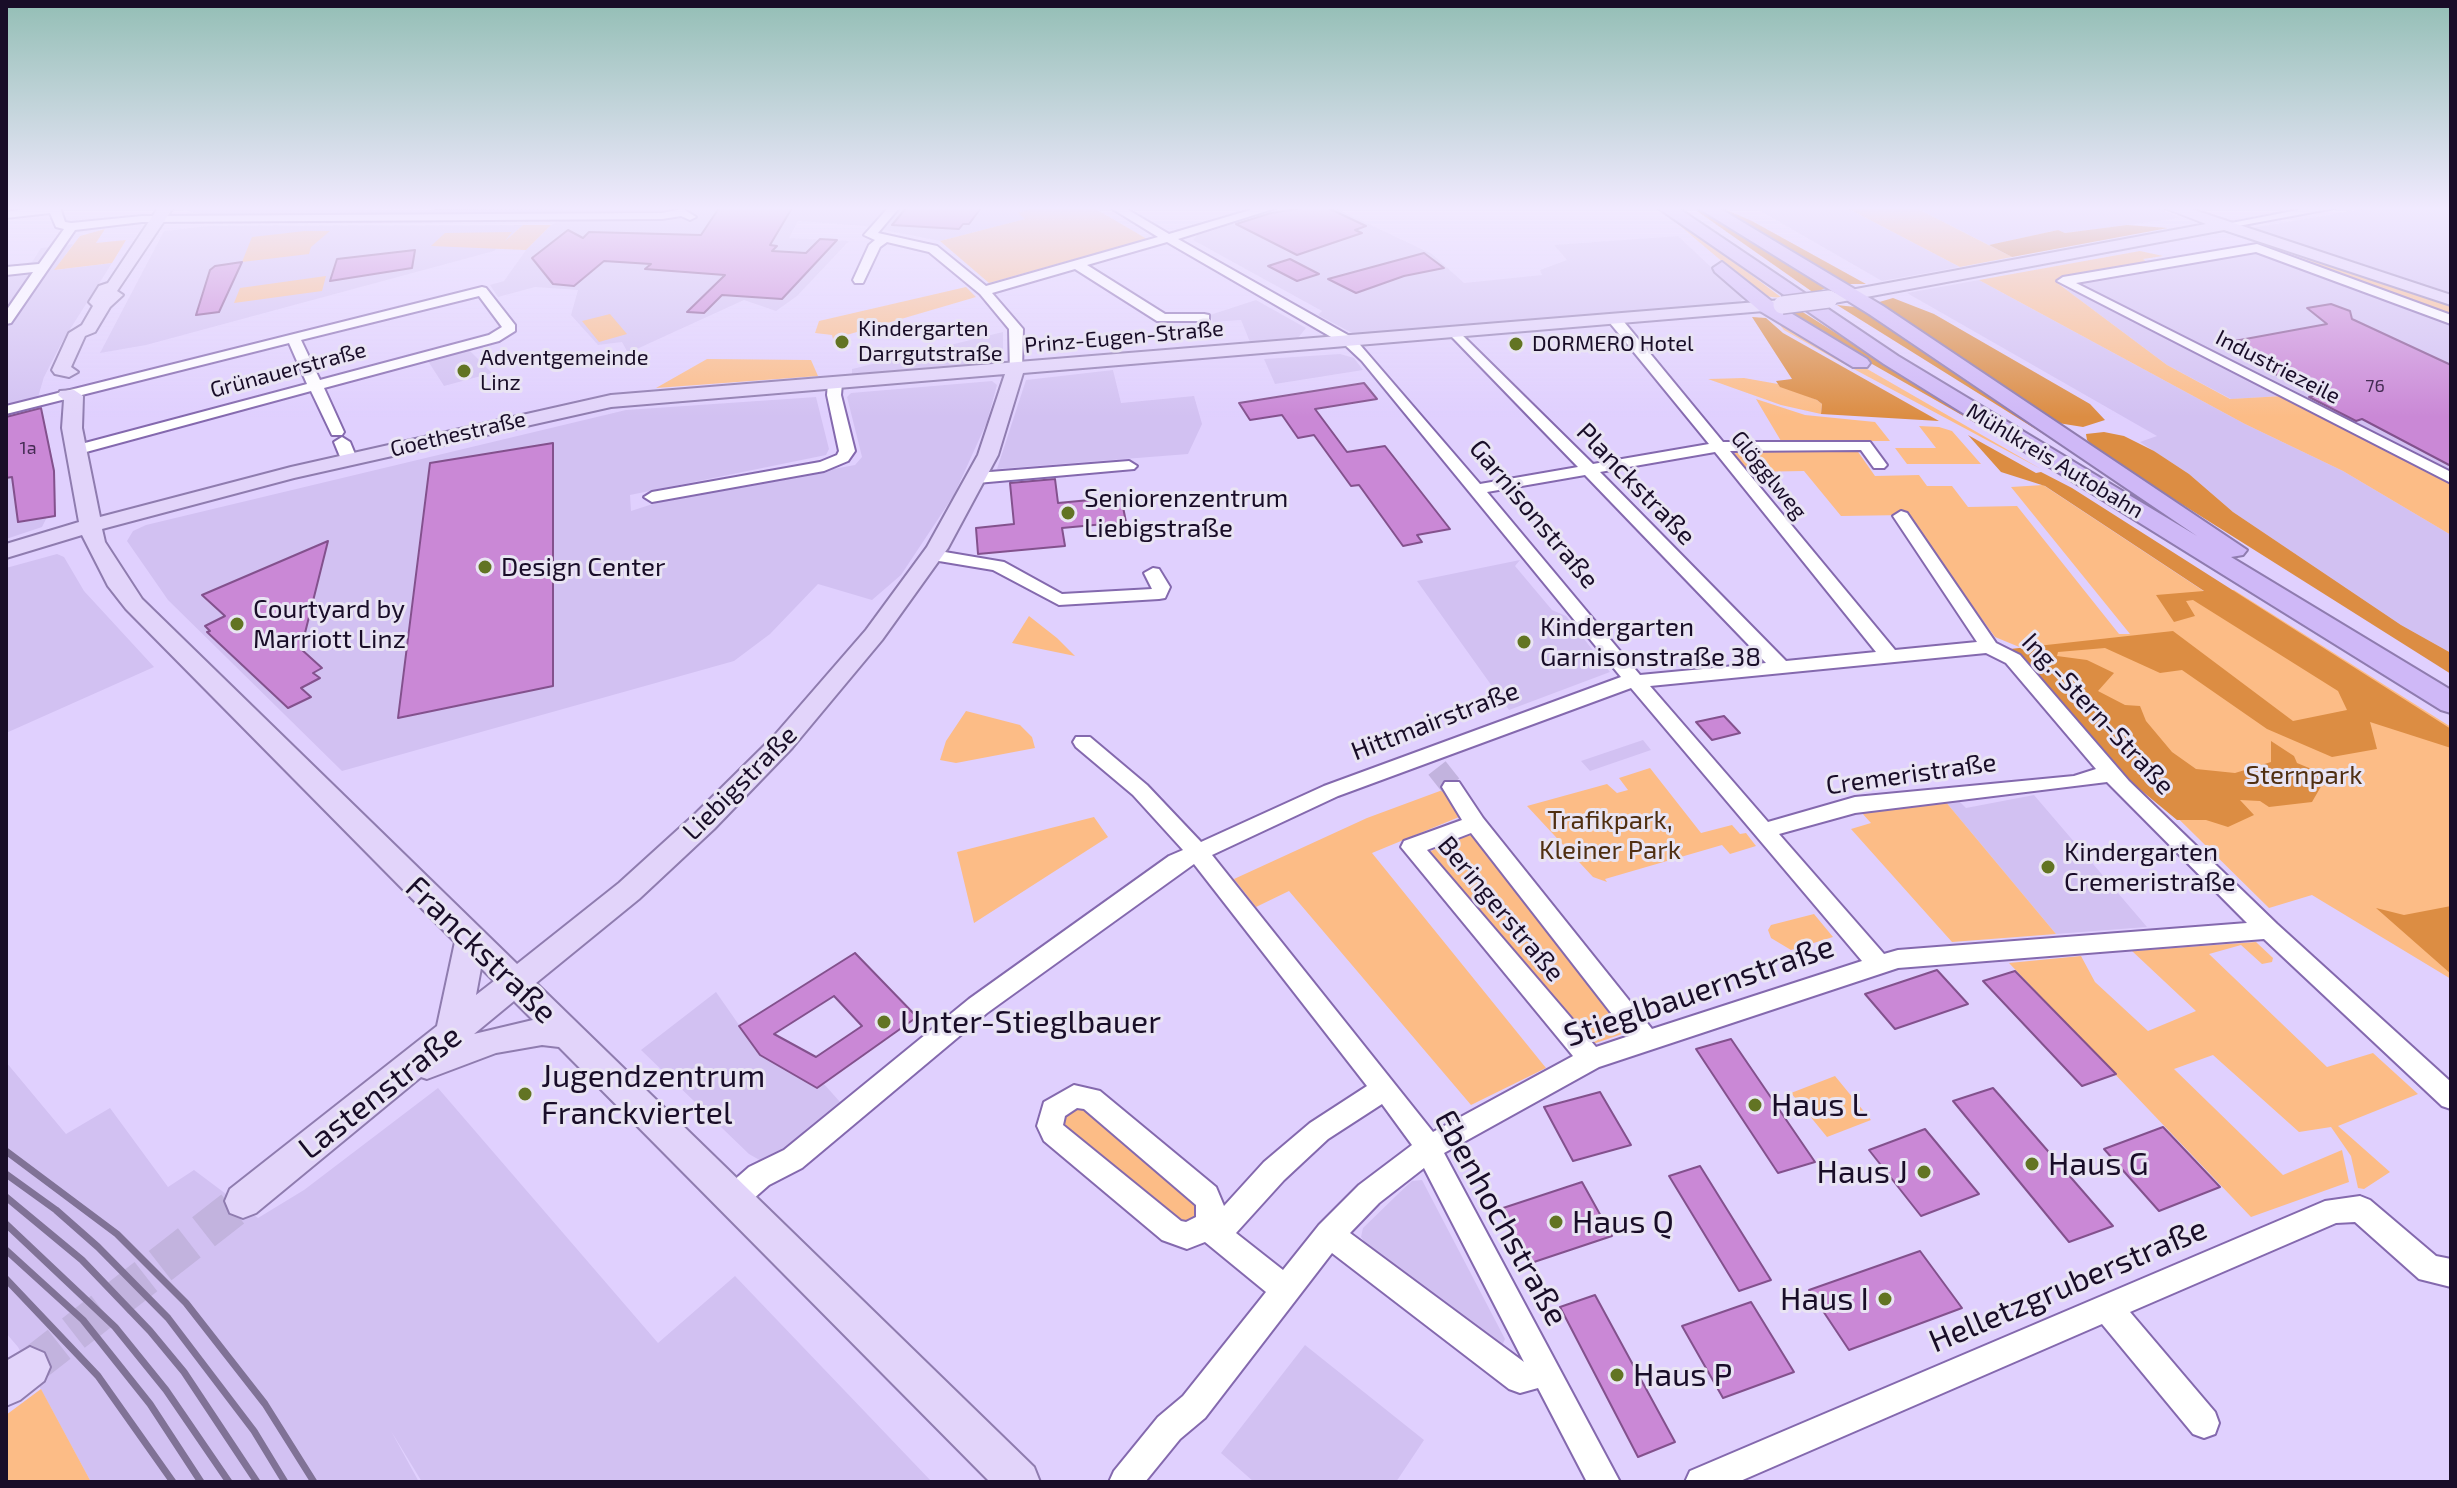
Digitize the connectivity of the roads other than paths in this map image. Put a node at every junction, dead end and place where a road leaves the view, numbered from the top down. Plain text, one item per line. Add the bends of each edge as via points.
1 (36, 277) edge
2 (120, 277) edge
3 (968, 277) edge
4 (1033, 277) edge
5 (1098, 277) edge
6 (1236, 277) edge
7 (1739, 277) edge
8 (1769, 277) edge
9 (1784, 277) edge
10 (1822, 277) edge
11 (1945, 277) edge
12 (2084, 277) edge
13 (2336, 277) edge
14 (2381, 277) edge
15 (984, 291) junction
16 (1851, 295) junction
17 (2451, 300) edge
18 (1774, 306) junction
19 (1204, 318) dead end
20 (6, 320) edge
21 (1615, 320) junction
22 (2451, 320) edge
23 (1457, 334) junction
24 (293, 338) junction
25 (1350, 342) junction
26 (1015, 370) junction
27 (835, 383) junction
28 (316, 385) junction
29 (67, 395) junction
30 (6, 410) edge
31 (73, 439) junction
32 (341, 440) junction
33 (1718, 446) junction
34 (1879, 465) dead end
35 (1129, 466) dead end
36 (1589, 469) junction
37 (977, 478) junction
38 (2451, 478) edge
39 (1477, 489) junction
40 (652, 497) dead end
41 (1901, 516) dead end
42 (2150, 519) junction
43 (89, 526) junction
44 (6, 551) edge
45 (933, 555) junction
46 (1153, 573) dead end
47 (2267, 577) junction
48 (1989, 647) junction
49 (1890, 657) junction
50 (1781, 667) junction
51 (1637, 681) junction
52 (2451, 688) edge
53 (2451, 703) edge
54 (1083, 742) dead end
55 (1438, 770) junction
56 (2111, 774) junction
57 (1475, 823) junction
58 (1763, 831) junction
59 (1196, 852) junction
60 (2269, 930) junction
61 (471, 938) junction
62 (1879, 965) junction
63 (516, 984) junction
64 (568, 1034) junction
65 (448, 1038) junction
66 (1646, 1040) junction
67 (1591, 1059) junction
68 (405, 1073) junction
69 (1385, 1088) junction
70 (2451, 1098) edge
71 (1429, 1148) junction
72 (734, 1198) junction
73 (243, 1201) tunnel mouth
74 (1212, 1230) junction
75 (1329, 1234) junction
76 (2451, 1273) edge
77 (1286, 1290) junction
78 (2107, 1308) junction
79 (1546, 1370) junction
80 (2204, 1423) dead end
81 (1019, 1482) edge
82 (1125, 1482) edge
83 (1604, 1482) edge
84 (1701, 1482) edge

1 - 20 street
2 - 29 main road via 112,301 103,304 89,328 95,331 78,368 69,372
3 - 15 street
4 - 15 street
5 - 19 street via 1162,318
6 - 25 street, Garnisonstraße
7 - 18 highway
8 - 42 highway, Mühlkreis Autobahn via 1891,360
9 - 47 highway, Mühlkreis Autobahn via 1903,357
10 - 16 highway
11 - 16 main road, Prinz-Eugen-Straße
12 - 38 street, Industriezeile via 2063,281
13 - 22 street, Industriezeile
14 - 17 main road
15 - 26 street via 1016,329
16 - 18 main road, Prinz-Eugen-Straße, bridge
16 - 47 highway via 2216,535
18 - 21 main road, Prinz-Eugen-Straße
18 - 42 highway via 2057,474
21 - 23 main road, Prinz-Eugen-Straße
21 - 33 street, Glögglweg
23 - 25 main road, Prinz-Eugen-Straße
23 - 36 street, Planckstraße
24 - 28 street
24 - 28 street, Grünauerstraße via 482,291 510,328 494,338
24 - 29 street
25 - 26 main road, Prinz-Eugen-Straße
25 - 39 street, Garnisonstraße
26 - 27 main road, Goethestraße
26 - 37 main road, Liebigstraße via 1001,423
27 - 32 main road, Goethestraße via 582,405
27 - 40 street via 847,451 843,458 824,466
28 - 31 street, Grünauerstraße
28 - 32 street
29 - 30 street
29 - 31 main road, Franckstraße via 56,401
31 - 43 main road, Franckstraße
32 - 43 main road, Goethestraße
33 - 34 street via 1865,445
33 - 36 street
33 - 49 street, Glögglweg
35 - 37 street
36 - 39 street
36 - 50 street, Planckstraße
37 - 45 main road, Liebigstraße
39 - 51 street, Garnisonstraße
41 - 48 street, Ing.-Stern-Straße
42 - 53 highway, Mühlkreis Autobahn
43 - 44 main road, Goethestraße
43 - 61 main road, Franckstraße via 119,586 148,619
45 - 46 street via 998,566 1051,598 1068,601 1154,596 1162,591
45 - 63 main road, Liebigstraße via 832,687 745,782 629,891
47 - 52 highway, Mühlkreis Autobahn
48 - 49 street, Hittmairstraße
48 - 56 street, Ing.-Stern-Straße via 2013,659
49 - 50 street, Hittmairstraße
50 - 51 street, Hittmairstraße
51 - 55 street, Hittmairstraße via 1612,685
51 - 58 street, Garnisonstraße
54 - 59 street via 1140,790
55 - 57 street
55 - 59 street, Hittmairstraße via 1331,791
56 - 58 street, Cremeristraße via 1855,805
56 - 60 street, Ing.-Stern-Straße
57 - 66 street
57 - 67 street, Beringerstraße via 1412,847
58 - 62 street, Garnisonstraße
59 - 69 street, Ebenhochstraße
59 - 72 street, Hittmairstraße via 1012,981 793,1159 759,1176
60 - 62 street, Stieglbauernstraße via 1898,959
60 - 70 street, Ing.-Stern-Straße
61 - 63 main road, Franckstraße
61 - 65 main road via 457,1017
62 - 66 street, Stieglbauernstraße
63 - 64 main road, Franckstraße
63 - 65 main road, Lastenstraße
64 - 68 main road via 542,1032 495,1040
64 - 72 main road, Franckstraße
65 - 68 main road, Lastenstraße
66 - 67 street, Stieglbauernstraße
67 - 71 street, Stieglbauernstraße
68 - 73 main road, Lastenstraße
69 - 71 street, Ebenhochstraße
69 - 74 street via 1319,1131
71 - 75 street, Stieglbauernstraße via 1369,1194
71 - 79 street, Ebenhochstraße
72 - 81 main road, Franckstraße
74 - 74 street via 1206,1196 1091,1099 1074,1096 1053,1110 1053,1133 1172,1231 1187,1236
74 - 77 street
75 - 77 street, Stieglbauernstraße
75 - 79 street via 1520,1378
76 - 78 street, Helletzgruberstraße via 2429,1269 2360,1209 2347,1207
77 - 82 street, Stieglbauernstraße via 1194,1407 1169,1428
78 - 80 street
78 - 84 street, Helletzgruberstraße
79 - 83 street, Ebenhochstraße

